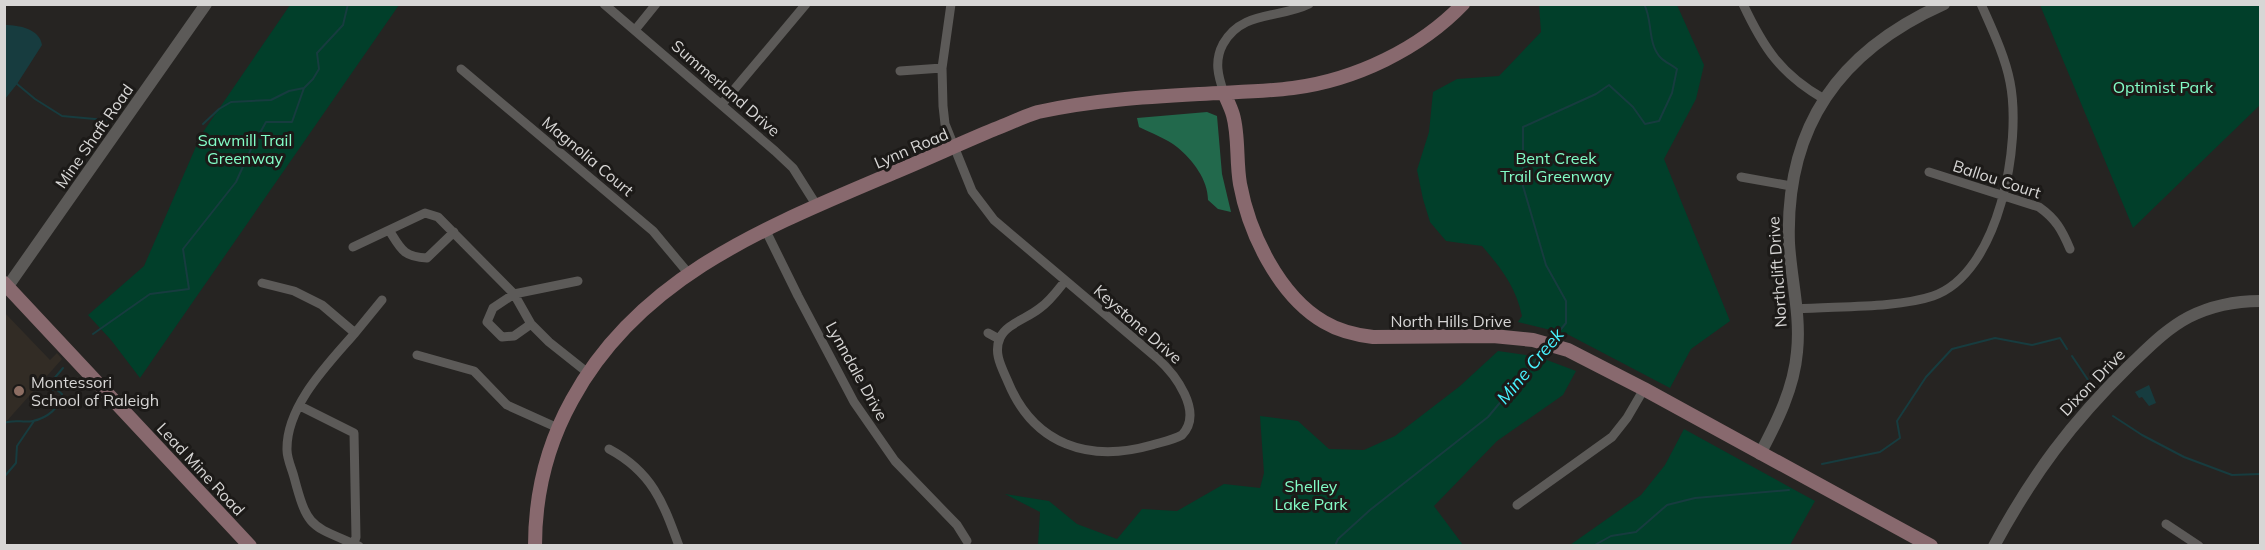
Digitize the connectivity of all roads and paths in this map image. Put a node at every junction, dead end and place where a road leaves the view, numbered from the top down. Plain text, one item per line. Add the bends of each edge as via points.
1 (206, 4) edge
2 (604, 4) edge
3 (657, 4) edge
4 (806, 4) edge
5 (951, 4) edge
6 (1309, 4) edge
7 (1463, 4) edge
8 (1743, 4) edge
9 (1944, 4) edge
10 (1982, 4) edge
11 (635, 30) junction
12 (942, 68) junction
13 (461, 69) dead end
14 (900, 71) dead end
15 (1224, 93) junction
16 (1824, 99) junction
17 (722, 104) junction
18 (955, 147) junction
19 (1929, 172) dead end
20 (1741, 177) dead end
21 (1791, 186) junction
22 (2002, 195) junction
23 (817, 206) junction
24 (765, 229) junction
25 (389, 230) junction
26 (454, 232) junction
27 (353, 247) dead end
28 (2070, 249) dead end
29 (689, 274) junction
30 (578, 281) dead end
31 (1065, 281) junction
32 (262, 283) dead end
33 (6, 284) edge
34 (514, 294) junction
35 (382, 300) dead end
36 (2260, 301) edge
37 (1797, 309) junction
38 (531, 324) junction
39 (355, 333) junction
40 (988, 333) dead end
41 (999, 339) junction
42 (417, 355) dead end
43 (588, 373) junction
44 (1644, 389) junction
45 (300, 406) junction
46 (558, 428) junction
47 (609, 449) dead end
48 (1760, 454) junction
49 (1517, 505) dead end
50 (2166, 524) dead end
51 (967, 541) dead end
52 (356, 544) edge
53 (250, 546) edge
54 (535, 546) edge
55 (679, 546) edge
56 (1931, 546) edge
57 (1994, 546) edge
58 (2199, 546) edge

1 - 33 street, Mine Shaft Road
2 - 11 street, Summerland Drive
3 - 11 street
4 - 17 street
5 - 12 street, Keystone Drive
6 - 15 street via 1236,27 1217,62
7 - 15 main road, Lynn Road via 1412,45 1349,75 1296,88
8 - 16 street via 1772,58
9 - 16 street, Northclift Drive via 1869,49
10 - 22 street via 2010,80 2014,113 2011,165
11 - 17 street, Summerland Drive
12 - 14 street
12 - 18 street, Keystone Drive via 945,124
13 - 29 street, Magnolia Court via 653,231
15 - 18 main road, Lynn Road via 1107,101 1035,113
15 - 44 main road, North Hills Drive via 1233,116 1240,183 1255,234 1276,274 1317,318 1344,331 1373,337 1493,336 1548,343
16 - 21 street, Northclift Drive via 1804,138
17 - 23 street, Summerland Drive via 793,168
18 - 23 main road, Lynn Road
18 - 31 street, Keystone Drive via 982,208
19 - 22 street, Ballou Court
20 - 21 street
21 - 37 street, Northclift Drive via 1789,246
22 - 28 street, Ballou Court via 2039,207 2053,217
22 - 37 street via 1984,247 1972,268 1948,289 1933,297 1898,303
23 - 24 main road, Lynn Road
24 - 29 main road, Lynn Road
24 - 51 street, Lynndale Drive via 854,402 895,461 957,525
25 - 26 street via 425,213 438,217
25 - 26 street via 400,248 412,257 427,258
25 - 27 street
26 - 34 street
29 - 43 main road, Lynn Road via 628,322
30 - 34 street
31 - 41 street via 1041,307 1004,331
31 - 41 street, Keystone Drive via 1177,380 1188,406 1191,432 1118,452 1093,452 1058,441 1033,421 1016,399 1000,362
32 - 39 street via 294,291 322,305
33 - 53 main road, Lead Mine Road
34 - 38 street
34 - 38 street via 493,308 487,322 502,337 514,336
35 - 39 street
36 - 57 street, Dixon Drive via 2209,308 2160,337 2058,443 2028,485
37 - 48 street, Northclift Drive via 1797,352 1792,375 1777,424
38 - 43 street
39 - 45 street via 314,380
40 - 41 street
42 - 46 street via 474,371 507,405
43 - 46 main road, Lynn Road
44 - 48 main road, North Hills Drive
44 - 49 street via 1612,437
45 - 52 street via 354,433
45 - 52 street via 290,430 287,452 302,508 320,529
46 - 54 main road, Lynn Road via 539,495
47 - 55 street via 634,464 651,482
48 - 56 main road, North Hills Drive
50 - 58 street

